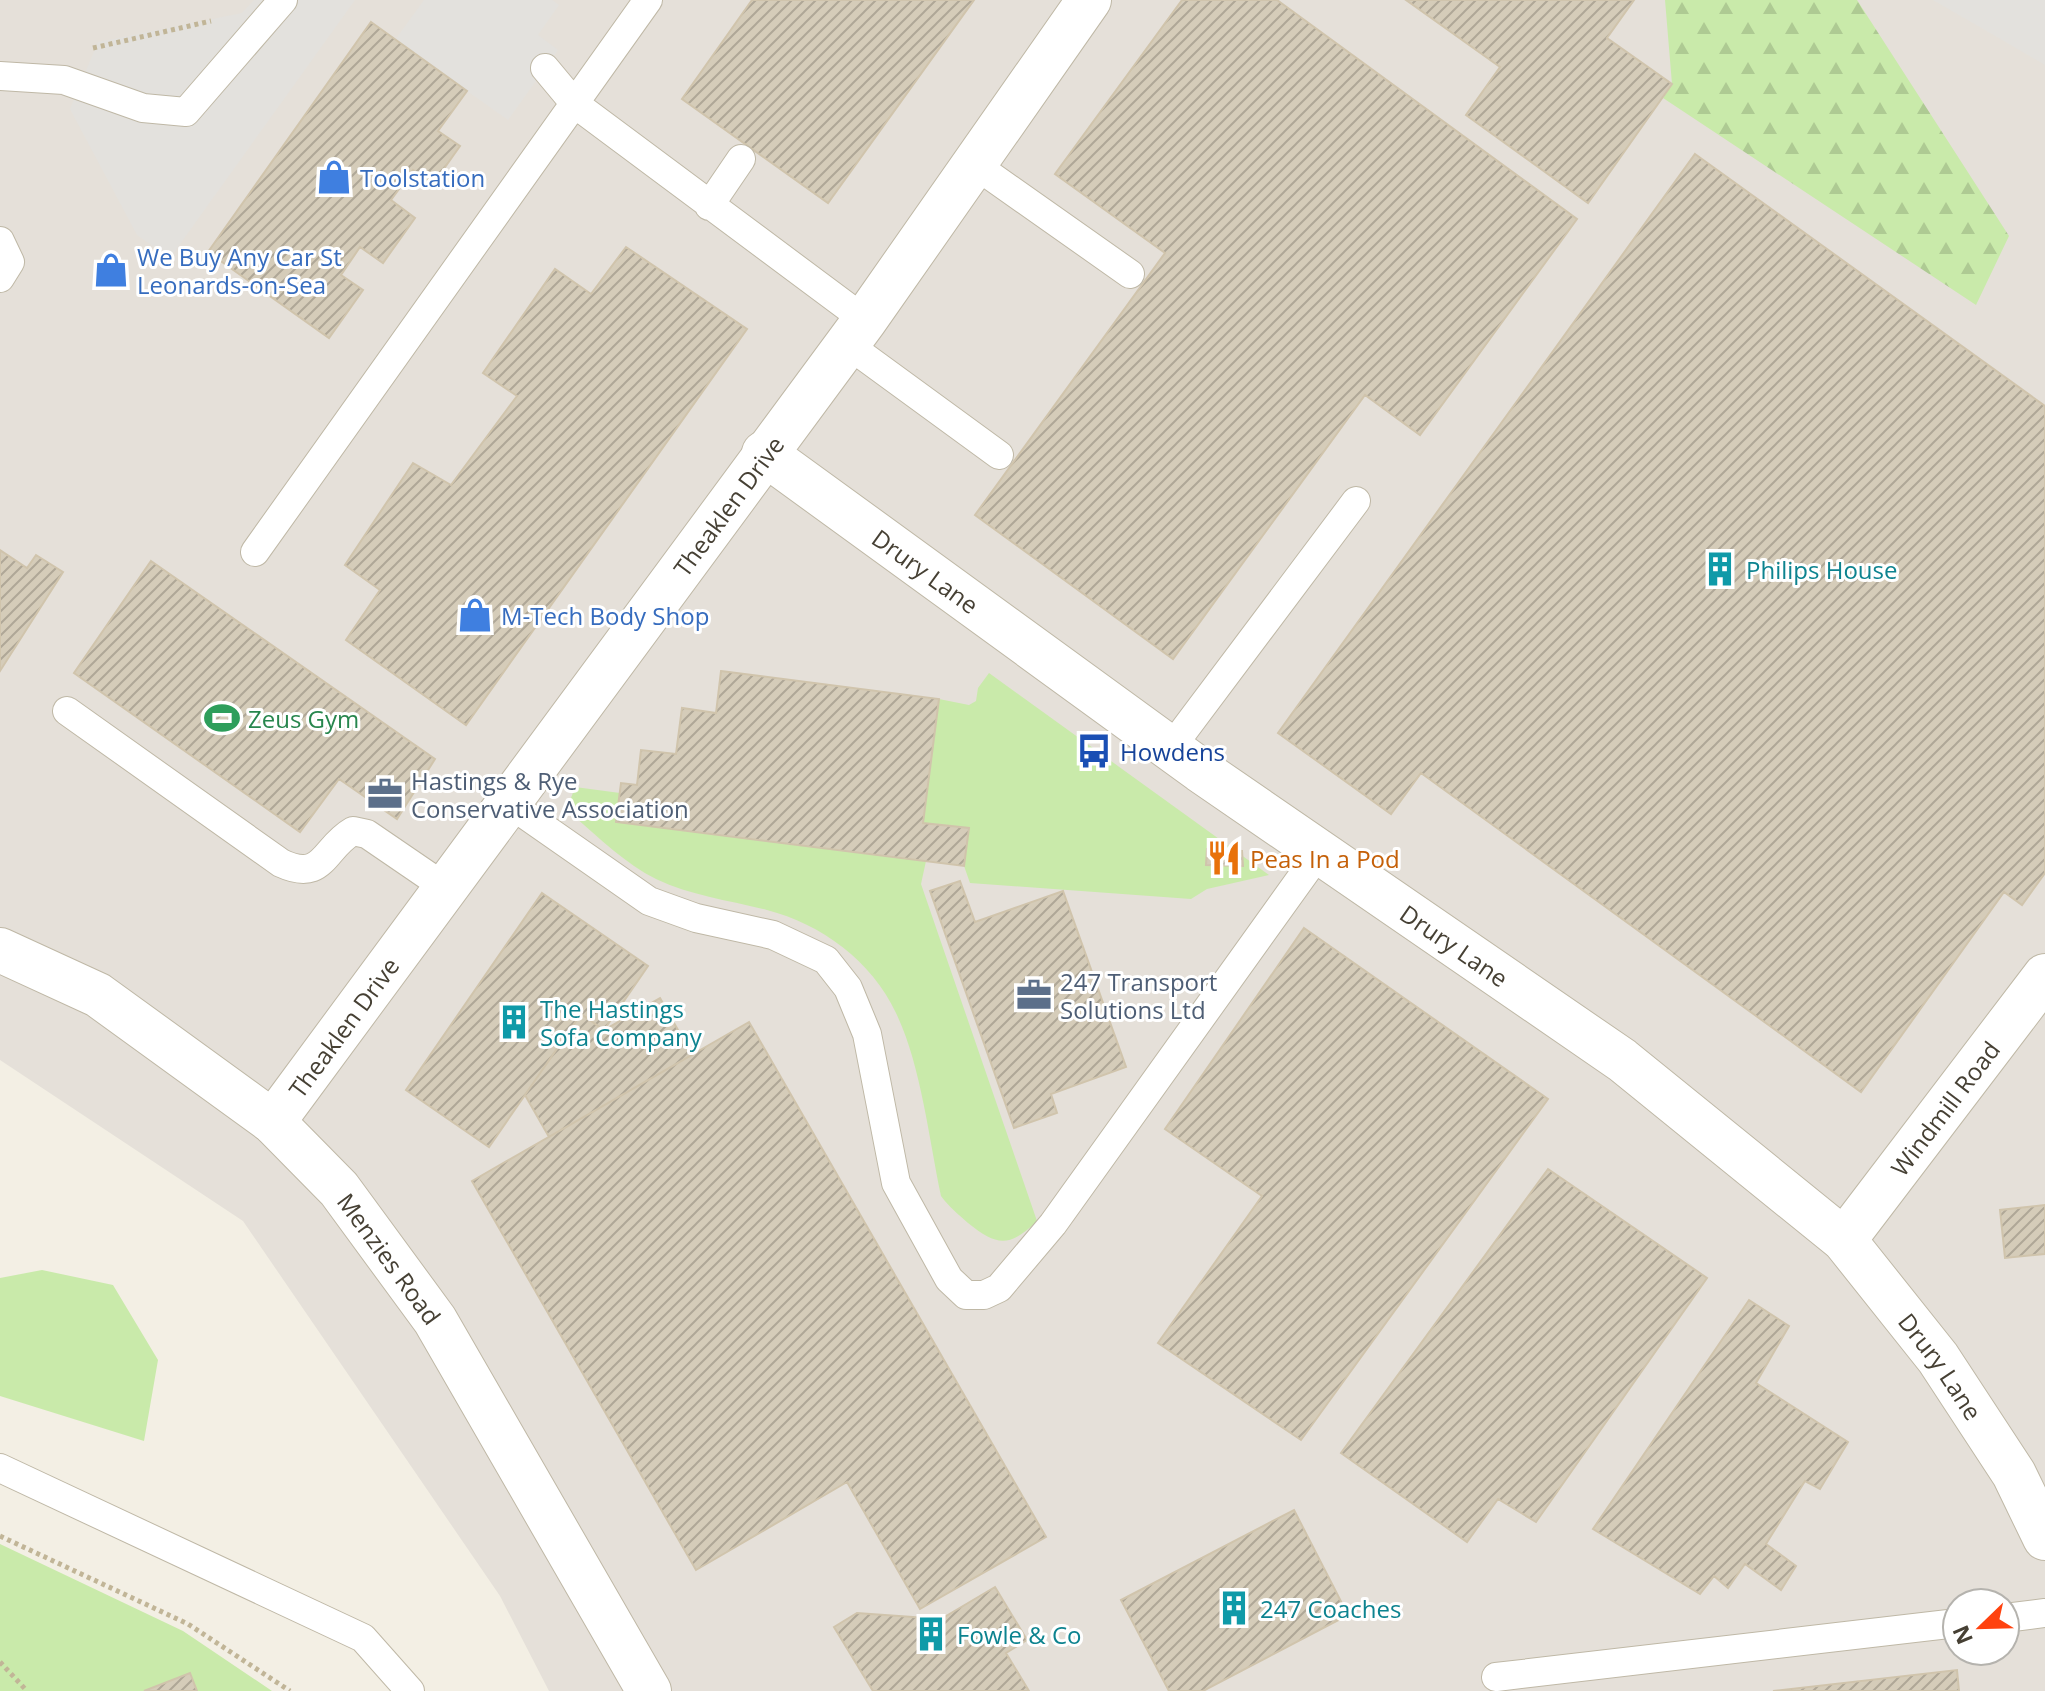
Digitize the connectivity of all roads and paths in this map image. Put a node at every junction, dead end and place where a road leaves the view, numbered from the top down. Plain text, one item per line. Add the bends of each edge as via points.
1 (283, 0) edge
2 (648, 0) edge
3 (1089, 0) edge
4 (545, 68) dead end
5 (0, 76) edge
6 (575, 104) junction
7 (741, 159) dead end
8 (974, 164) junction
9 (709, 206) junction
10 (0, 241) edge
11 (1130, 274) dead end
12 (0, 278) edge
13 (856, 332) junction
14 (764, 453) junction
15 (999, 455) dead end
16 (1356, 501) dead end
17 (255, 552) dead end
18 (67, 711) dead end
19 (1170, 749) junction
20 (507, 802) junction
21 (1319, 853) junction
22 (446, 888) junction
23 (0, 950) edge
24 (2045, 976) edge
25 (273, 1122) junction
26 (1844, 1240) junction
27 (0, 1468) edge
28 (0, 1536) edge
29 (2045, 1538) edge
30 (2045, 1613) edge
31 (2021, 1616) edge
32 (1941, 1625) edge
33 (0, 1662) edge
34 (1496, 1677) dead end
35 (27, 1691) edge
36 (290, 1691) edge
37 (410, 1691) edge
38 (649, 1691) edge

1 - 5 lane via 186,112 143,108 64,80
2 - 6 lane
3 - 8 street, Theaklen Drive
4 - 6 lane
6 - 9 lane
6 - 17 lane
7 - 9 lane
8 - 11 lane
8 - 13 street, Theaklen Drive
9 - 13 lane
10 - 12 lane via 10,262
13 - 14 street, Theaklen Drive
13 - 15 lane
14 - 19 street, Drury Lane
14 - 20 street, Theaklen Drive
16 - 19 lane
18 - 22 lane via 297,870 325,860 353,831 367,834
19 - 21 street, Drury Lane
20 - 21 lane via 649,901 773,935 826,960 848,988 867,1034 896,1183 949,1279 966,1295 999,1288 1053,1224
20 - 22 street, Theaklen Drive
21 - 26 street, Drury Lane via 1622,1060
22 - 25 street, Theaklen Drive
23 - 25 street, Menzies Road via 98,995
24 - 26 street, Windmill Road
25 - 38 street, Menzies Road via 339,1189 435,1320
26 - 29 street, Drury Lane via 1938,1358 2014,1474
27 - 37 lane via 363,1638
28 - 36 path via 188,1624
30 - 31 lane
32 - 34 lane
33 - 35 path

